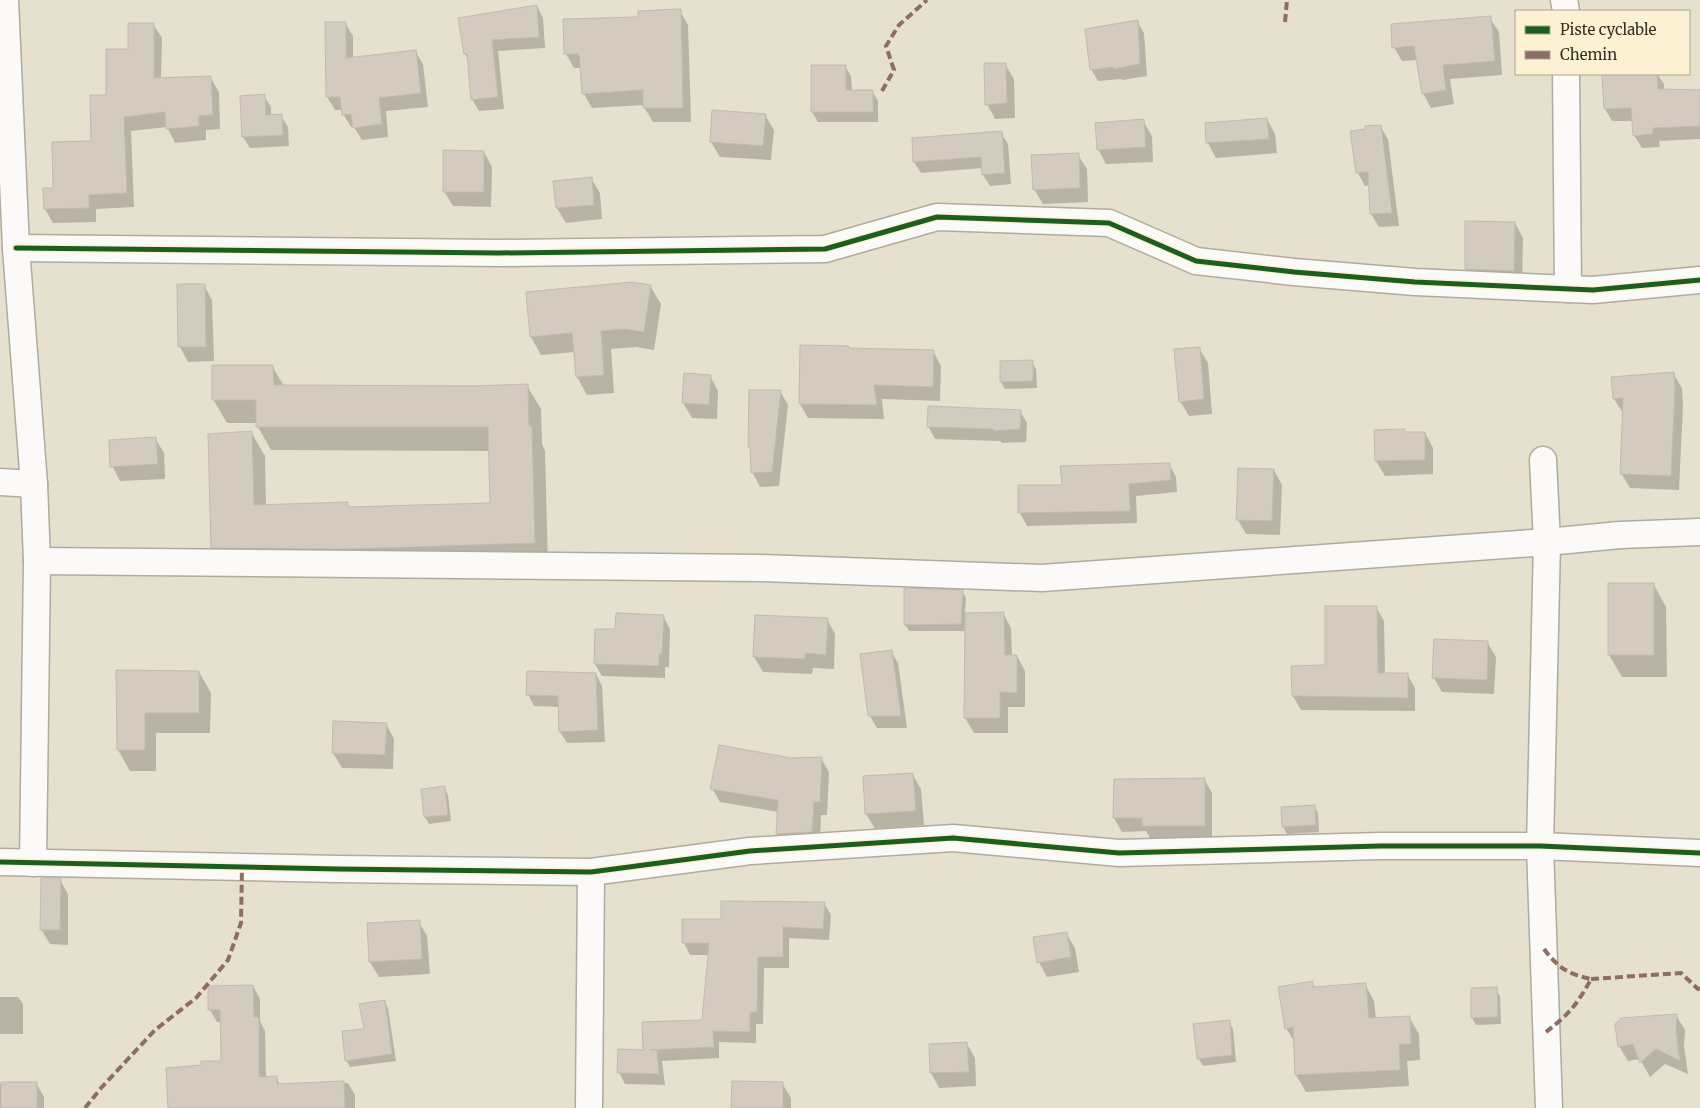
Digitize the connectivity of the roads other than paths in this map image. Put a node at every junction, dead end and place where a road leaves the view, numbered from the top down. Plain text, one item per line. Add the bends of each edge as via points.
1 (5, 0) edge
2 (1566, 75) edge
3 (7, 207) edge
4 (16, 248) junction
5 (1700, 280) edge
6 (1568, 289) junction
7 (1543, 460) dead end
8 (0, 482) edge
9 (34, 484) junction
10 (1700, 532) edge
11 (1547, 542) junction
12 (37, 561) junction
13 (1540, 846) junction
14 (1700, 852) edge
15 (0, 862) edge
16 (33, 863) junction
17 (591, 872) junction
18 (589, 1108) edge
19 (1549, 1108) edge

1 - 3 street
2 - 6 street
3 - 4 street
4 - 6 street via 499,253 825,249 937,217 1109,223 1196,261 1245,267 1415,282
4 - 9 street
5 - 6 street via 1593,290
7 - 11 street
8 - 9 street
9 - 12 street
10 - 11 street
11 - 12 street via 1042,578 760,568
11 - 13 street
12 - 16 street
13 - 14 street
13 - 17 street via 1380,846 1119,853 953,838 750,851
13 - 19 street
15 - 16 street
16 - 17 street
17 - 18 street

